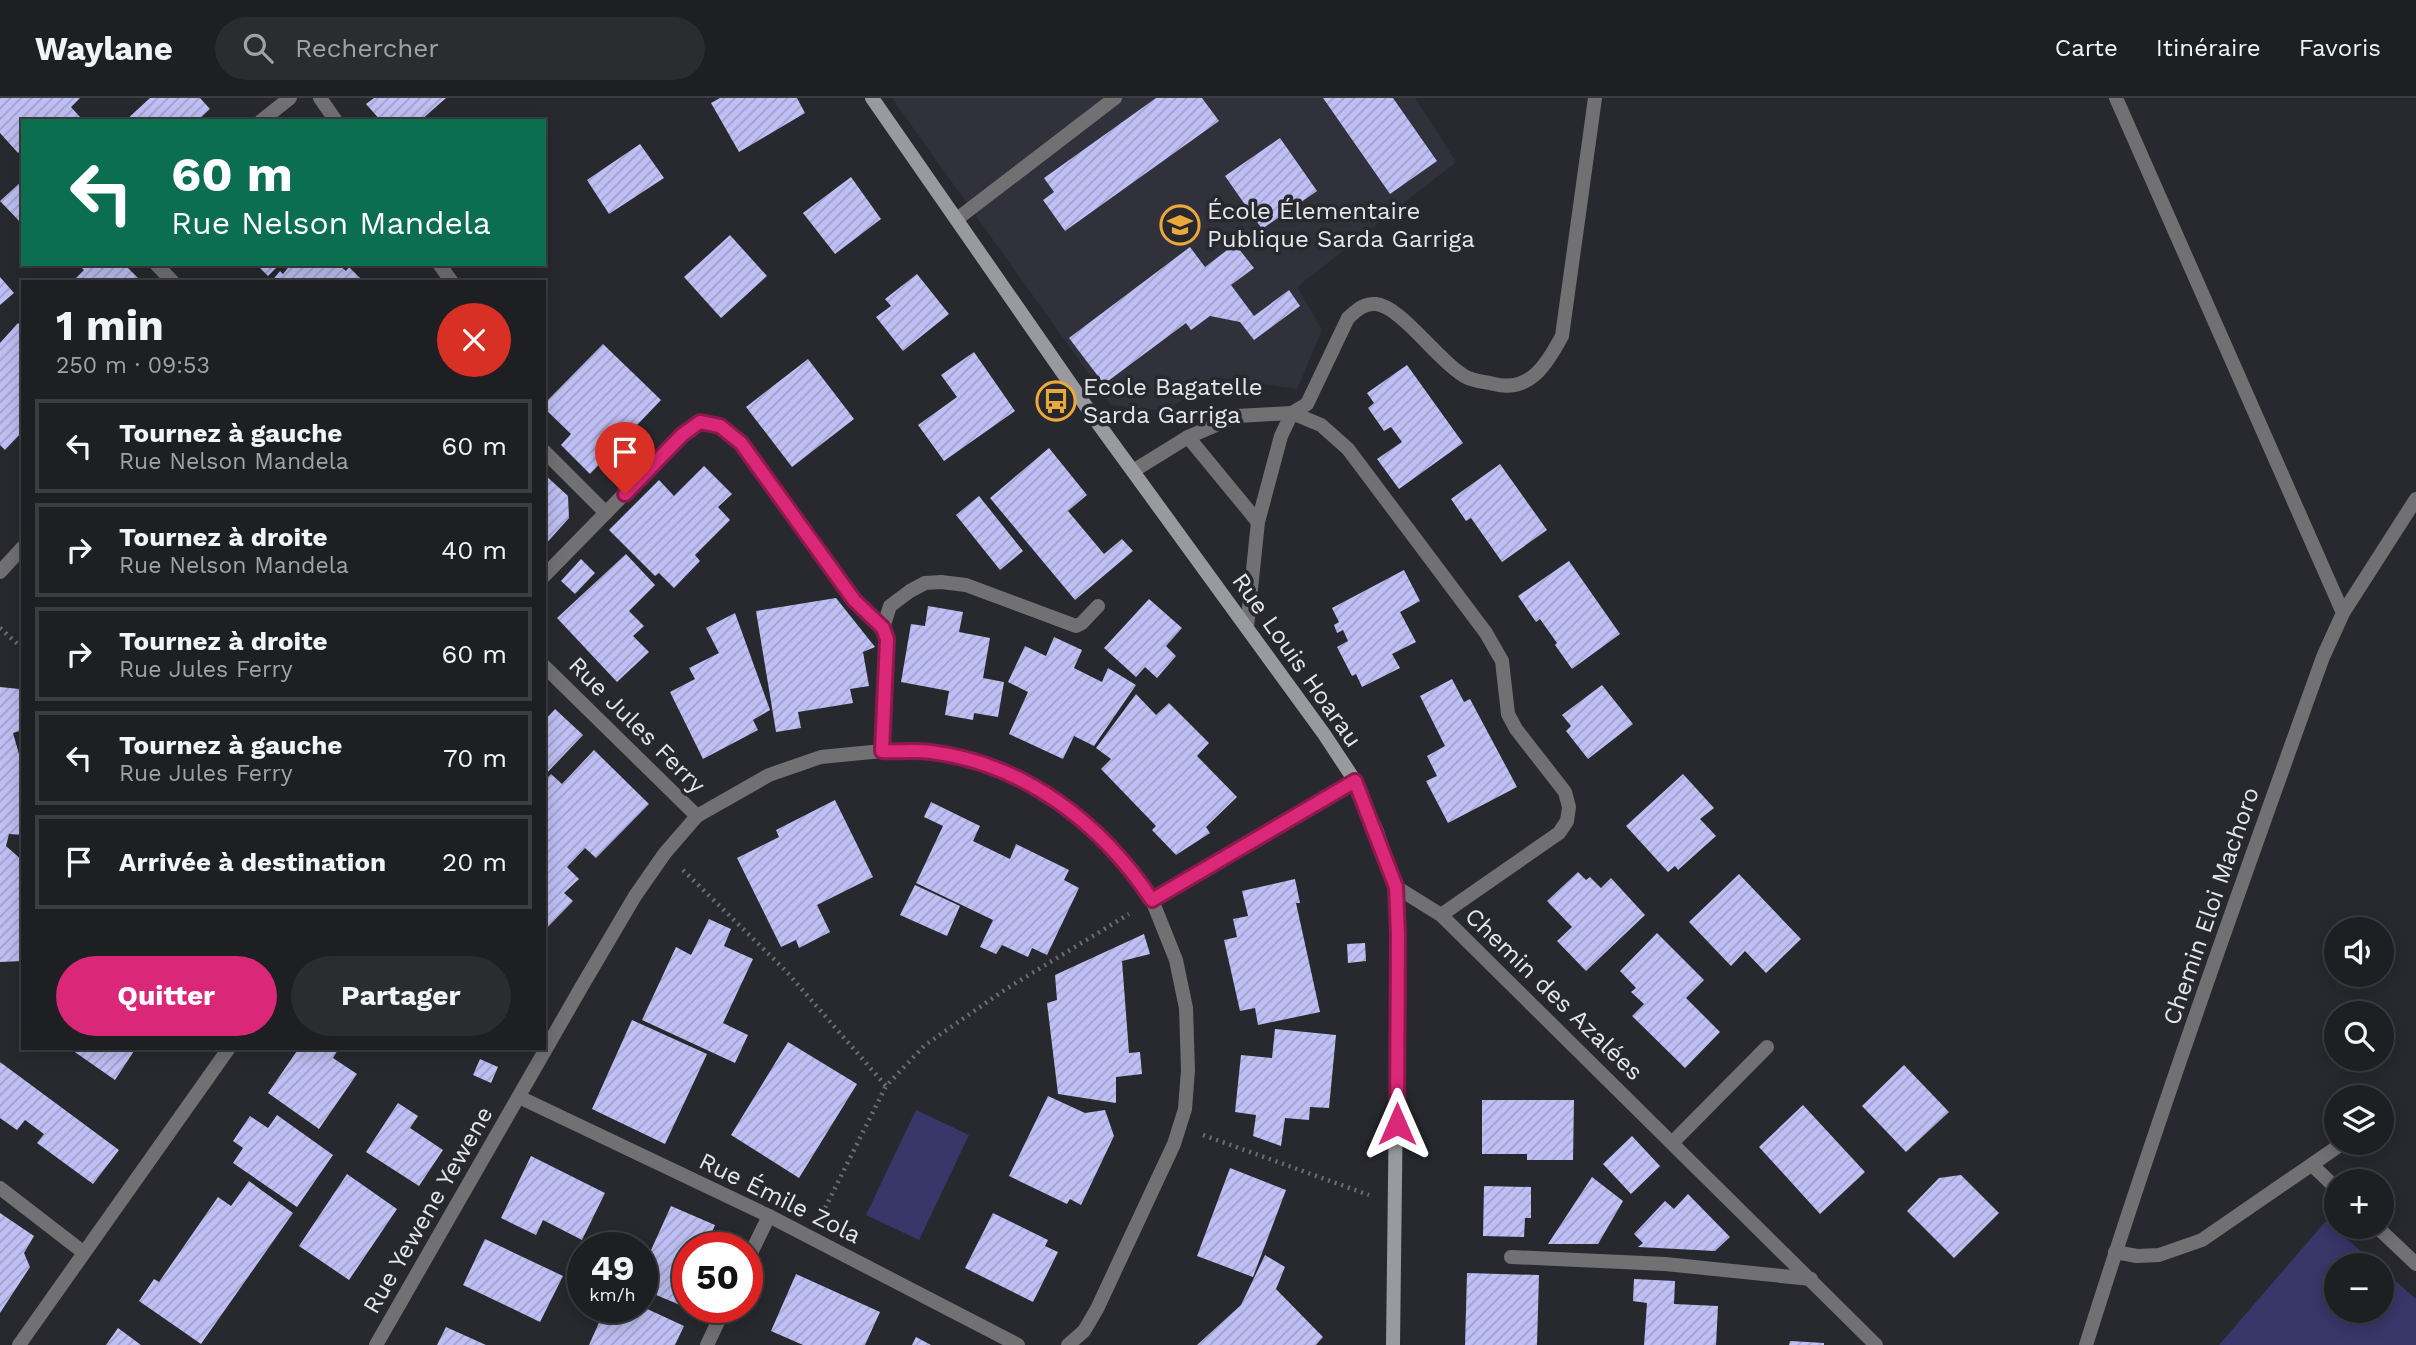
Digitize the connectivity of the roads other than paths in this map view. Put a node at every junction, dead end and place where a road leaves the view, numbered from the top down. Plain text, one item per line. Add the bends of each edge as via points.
1 (289, 98) edge
2 (320, 98) edge
3 (872, 98) edge
4 (1115, 98) edge
5 (1595, 98) edge
6 (2116, 98) edge
7 (263, 119) edge
8 (336, 119) edge
9 (957, 219) junction
10 (158, 266) edge
11 (171, 280) edge
12 (1292, 413) junction
13 (1188, 437) junction
14 (546, 453) edge
15 (1133, 471) junction
16 (2416, 499) edge
17 (607, 513) junction
18 (1258, 522) junction
19 (21, 549) edge
20 (0, 572) edge
21 (546, 574) edge
22 (1098, 606) dead end
23 (2343, 613) junction
24 (1247, 627) junction
25 (883, 628) junction
26 (546, 668) edge
27 (882, 751) junction
28 (1355, 781) junction
29 (697, 816) junction
30 (1396, 887) junction
31 (1152, 900) junction
32 (1441, 915) junction
33 (1767, 1047) dead end
34 (228, 1050) edge
35 (519, 1097) junction
36 (1673, 1142) junction
37 (2326, 1155) edge
38 (2312, 1165) junction
39 (2324, 1176) edge
40 (0, 1188) edge
41 (769, 1216) junction
42 (761, 1232) edge
43 (2390, 1239) edge
44 (83, 1252) junction
45 (2115, 1252) junction
46 (1511, 1257) dead end
47 (2416, 1264) edge
48 (1811, 1279) junction
49 (717, 1323) edge
50 (19, 1345) edge
51 (376, 1345) edge
52 (706, 1345) edge
53 (1018, 1345) edge
54 (1068, 1345) edge
55 (1394, 1345) edge
56 (1876, 1345) edge
57 (2086, 1345) edge

1 - 7 street
2 - 8 street
3 - 9 main road, Rue Louis Hoarau
4 - 9 street
5 - 12 street via 1562,336 1549,360 1527,383 1501,386 1469,378 1441,358 1393,310 1377,304 1362,306 1348,318 1307,404
6 - 23 street
9 - 15 main road, Rue Louis Hoarau
10 - 11 street
12 - 13 street via 1237,416
12 - 18 street via 1281,436
12 - 32 street via 1321,425 1348,449 1486,633 1502,661 1508,714 1565,792 1567,821 1559,833
13 - 15 street
13 - 18 street
14 - 17 street
15 - 24 main road, Rue Louis Hoarau
16 - 23 street, Chemin Eloi Machoro
17 - 21 street
17 - 25 street via 682,435 700,422 720,426 741,443 854,600
18 - 24 street
19 - 20 street
22 - 25 street via 1076,626 966,585 925,583 890,606
23 - 45 street, Chemin Eloi Machoro via 2222,937
24 - 28 main road, Rue Louis Hoarau
25 - 27 street via 887,639
26 - 29 street, Rue Jules Ferry
27 - 29 street, Rue Yewene Yewene via 821,757 769,775
27 - 31 street, Rue Yewene Yewene via 930,752 982,763 1039,789 1103,838
28 - 30 main road, Rue Louis Hoarau
28 - 31 street
29 - 35 street, Rue Yewene Yewene via 635,896
30 - 32 street, Chemin des Azalées
30 - 55 main road, Rue Louis Hoarau
31 - 54 street, Rue Yewene Yewene via 1176,960 1186,1008 1185,1109 1174,1144 1097,1309 1084,1331
32 - 36 street, Chemin des Azalées
33 - 36 street
34 - 44 street
35 - 41 street, Rue Émile Zola
35 - 51 street, Rue Yewene Yewene
36 - 48 street, Chemin des Azalées
37 - 38 street
38 - 39 street
38 - 45 street via 2202,1240 2159,1255
40 - 44 street
41 - 42 street
41 - 53 street, Rue Émile Zola
43 - 47 street
44 - 50 street
45 - 57 street, Chemin Eloi Machoro
46 - 48 street via 1665,1264
48 - 56 street, Chemin des Azalées
49 - 52 street

